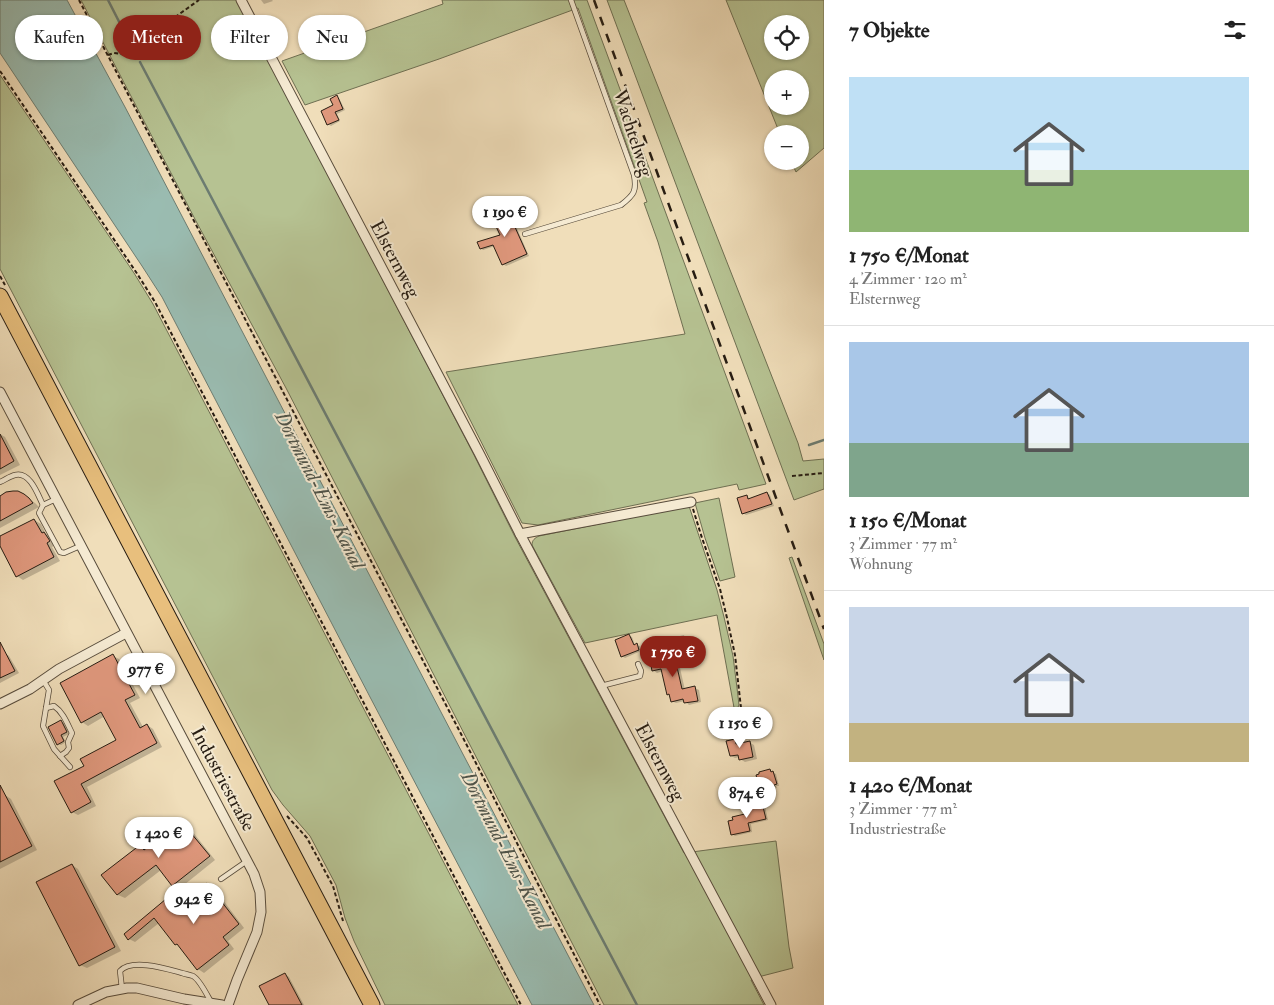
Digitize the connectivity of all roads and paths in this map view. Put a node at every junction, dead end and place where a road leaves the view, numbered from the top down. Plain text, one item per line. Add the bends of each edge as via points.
1 (79, 0) edge
2 (199, 0) edge
3 (241, 0) edge
4 (571, 0) edge
5 (108, 55) junction
6 (0, 71) edge
7 (526, 234) dead end
8 (0, 296) edge
9 (0, 392) edge
10 (824, 473) edge
11 (792, 476) dead end
12 (0, 482) edge
13 (56, 499) junction
14 (691, 502) joint
15 (43, 505) junction
16 (520, 534) junction
17 (80, 546) junction
18 (126, 634) junction
19 (638, 664) dead end
20 (43, 680) junction
21 (601, 686) junction
22 (0, 704) edge
23 (46, 708) junction
24 (741, 708) dead end
25 (60, 756) junction
26 (70, 767) dead end
27 (247, 861) junction
28 (221, 879) dead end
29 (122, 989) junction
30 (212, 1004) junction
31 (78, 1005) edge
32 (222, 1005) edge
33 (228, 1005) edge
34 (372, 1005) edge
35 (521, 1005) edge
36 (600, 1005) edge
37 (771, 1005) edge

1 - 5 path
2 - 5 path via 164,25 144,51 136,56
3 - 16 street, Elsternweg
4 - 7 lane, Wachtelweg via 634,175 635,191 621,205
5 - 36 path
6 - 35 path via 154,302
8 - 34 main road
9 - 13 street, Industriestraße
10 - 11 path
12 - 15 lane via 22,474
13 - 15 lane
13 - 17 street, Industriestraße
14 - 16 street
14 - 24 path via 720,589 735,655
15 - 17 lane via 39,513 60,552
16 - 21 street, Elsternweg
17 - 18 street, Industriestraße
18 - 20 street
18 - 27 street, Industriestraße
19 - 21 lane via 640,676
20 - 22 street
20 - 23 lane via 49,690
21 - 37 street, Elsternweg
23 - 25 lane via 43,726
23 - 25 lane via 54,706 58,709 72,733 69,748
25 - 26 lane
27 - 28 lane
27 - 33 street, Industriestraße via 260,892 261,912 257,932
29 - 30 street via 137,988
29 - 30 lane via 120,971 123,968 133,965 160,967 194,976
29 - 31 street via 106,992
30 - 32 street

